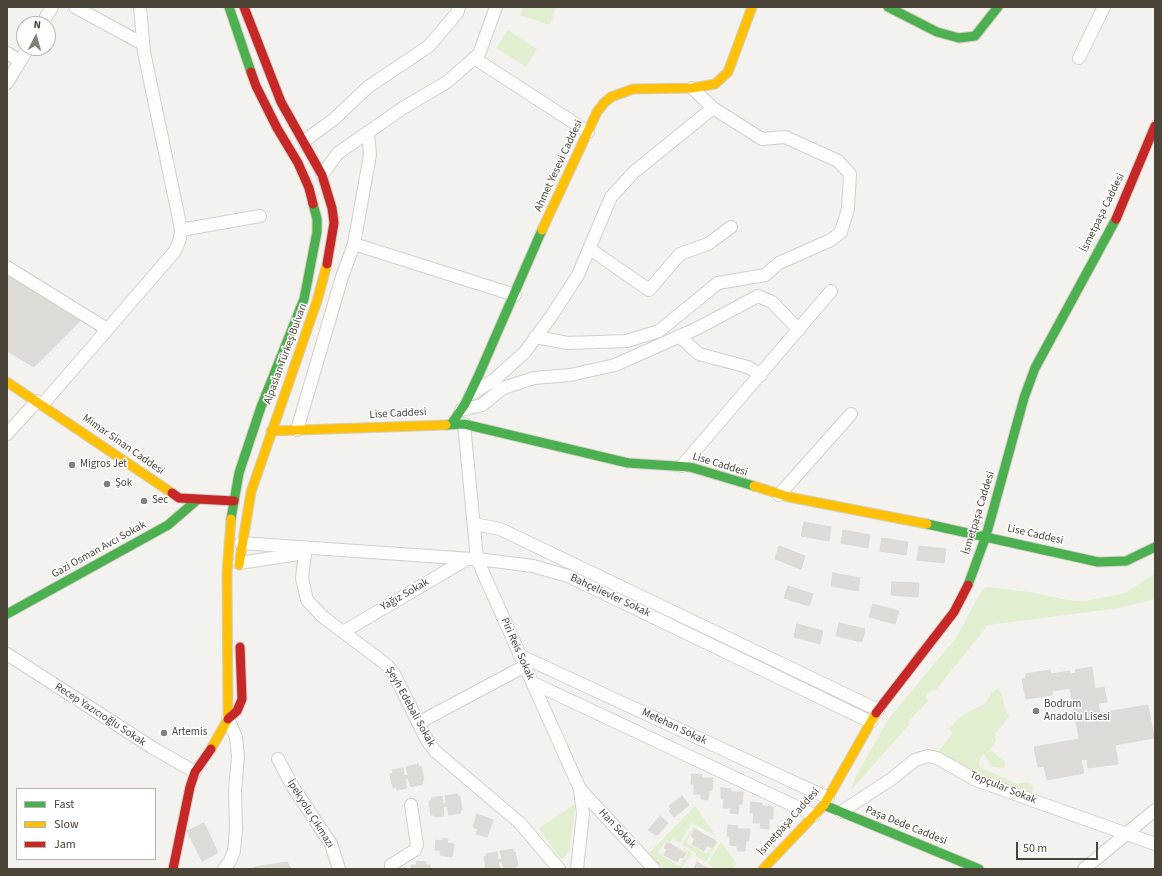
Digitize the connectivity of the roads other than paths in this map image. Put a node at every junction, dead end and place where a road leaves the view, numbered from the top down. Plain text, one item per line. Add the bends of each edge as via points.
1 (52, 7) edge
2 (75, 7) edge
3 (140, 7) edge
4 (229, 7) edge
5 (244, 7) edge
6 (459, 7) edge
7 (496, 7) edge
8 (752, 7) edge
9 (888, 7) edge
10 (998, 7) edge
11 (1104, 7) edge
12 (47, 16) edge
13 (143, 44) junction
14 (7, 53) edge
15 (23, 56) edge
16 (474, 58) junction
17 (1079, 58) dead end
18 (20, 61) junction
19 (7, 83) edge
20 (692, 88) junction
21 (712, 108) junction
22 (1155, 126) edge
23 (368, 132) junction
24 (588, 132) junction
25 (304, 141) junction
26 (322, 175) junction
27 (260, 216) dead end
28 (731, 228) dead end
29 (181, 230) junction
30 (354, 244) junction
31 (590, 249) junction
32 (7, 267) edge
33 (831, 291) dead end
34 (515, 295) junction
35 (107, 329) junction
36 (799, 330) junction
37 (679, 336) junction
38 (536, 337) junction
39 (760, 375) junction
40 (7, 382) edge
41 (470, 395) junction
42 (40, 402) junction
43 (461, 410) junction
44 (850, 414) dead end
45 (458, 423) junction
46 (296, 430) junction
47 (271, 431) junction
48 (7, 434) edge
49 (682, 466) junction
50 (779, 495) junction
51 (197, 500) junction
52 (234, 501) junction
53 (474, 524) junction
54 (986, 536) junction
55 (241, 543) junction
56 (1155, 547) edge
57 (326, 550) junction
58 (305, 553) junction
59 (472, 559) junction
60 (239, 563) junction
61 (238, 577) dead end
62 (7, 614) edge
63 (343, 632) junction
64 (240, 638) dead end
65 (7, 654) edge
66 (523, 661) junction
67 (533, 683) junction
68 (878, 710) junction
69 (228, 719) junction
70 (871, 722) junction
71 (418, 723) junction
72 (278, 759) dead end
73 (196, 772) junction
74 (580, 789) junction
75 (826, 802) junction
76 (411, 805) dead end
77 (1155, 810) edge
78 (841, 812) junction
79 (814, 815) junction
80 (1127, 834) junction
81 (1155, 844) edge
82 (173, 869) edge
83 (224, 869) edge
84 (339, 869) edge
85 (391, 869) edge
86 (559, 869) edge
87 (577, 869) edge
88 (654, 869) edge
89 (763, 869) edge
90 (979, 869) edge
91 (1084, 869) edge

1 - 12 street
2 - 13 street
3 - 13 street
4 - 52 street, Alpaslan Türkeş Bulvarı via 256,86 305,178 317,219 304,299 246,448
5 - 25 street, Alpaslan Türkeş Bulvarı via 281,102
6 - 25 street via 430,46 368,88 333,120
7 - 16 street via 479,54
8 - 20 street, Ahmet Yesevi Caddesi via 728,72 715,84
9 - 10 street via 937,32 959,38 975,36
11 - 17 street
13 - 29 street
14 - 18 street
15 - 18 street
16 - 23 street via 447,82
16 - 24 street
18 - 19 street
20 - 21 street
20 - 24 street, Ahmet Yesevi Caddesi via 633,89 621,92 604,103
21 - 31 street via 634,172 611,198
21 - 38 street via 762,139 785,137 838,161 850,174 848,209 840,232 831,240 779,263 766,275 718,284 659,331 627,341 568,343
22 - 54 street, İsmetpaşa Caddesi via 1121,210 1035,368 1024,398
23 - 26 street via 338,153
23 - 30 street via 370,155
24 - 34 street, Ahmet Yesevi Caddesi via 556,197
25 - 26 street, Alpaslan Türkeş Bulvarı
26 - 47 street, Alpaslan Türkeş Bulvarı via 334,223 328,260 317,301
27 - 29 street
28 - 31 street via 708,244 680,254 649,290
29 - 35 street via 175,251
30 - 34 street
30 - 46 street
31 - 38 street via 578,275
32 - 35 street
33 - 36 street
34 - 41 street, Ahmet Yesevi Caddesi
35 - 42 street
36 - 37 street via 772,302 758,296
36 - 39 street
37 - 39 street via 699,354 748,367
37 - 43 street via 615,365 570,375 534,378 504,388 482,405
38 - 41 street via 525,352 494,380
39 - 49 street
40 - 42 street, Mimar Sinan Caddesi
41 - 43 street, Ahmet Yesevi Caddesi
42 - 48 street
42 - 51 street, Mimar Sinan Caddesi via 175,496
43 - 45 street, Ahmet Yesevi Caddesi
44 - 50 street
45 - 46 street, Lise Caddesi
45 - 49 street, Lise Caddesi via 628,463
45 - 53 street, Piri Reis Sokak
46 - 47 street, Lise Caddesi
47 - 55 street, Alpaslan Türkeş Bulvarı via 249,498
49 - 50 street, Lise Caddesi
50 - 54 street, Lise Caddesi
51 - 52 street, Mimar Sinan Caddesi
51 - 62 street, Gazi Osman Avcı Sokak via 168,525
52 - 69 street, Alpaslan Türkeş Bulvarı via 226,584
53 - 59 street, Piri Reis Sokak
53 - 68 street via 511,534
54 - 56 street, Lise Caddesi via 1098,562 1126,561
54 - 68 street, İsmetpaşa Caddesi via 973,575 954,612
55 - 57 street
55 - 60 street, Alpaslan Türkeş Bulvarı
57 - 58 street
57 - 59 street, Bahçelievler Sokak
58 - 60 street
58 - 63 street, Şeyh Edebali Sokak via 302,578 307,600
59 - 63 street, Yağız Sokak
59 - 66 street, Piri Reis Sokak
59 - 70 street, Bahçelievler Sokak via 534,566 578,579
60 - 61 street, Alpaslan Türkeş Bulvarı
63 - 71 street, Şeyh Edebali Sokak via 388,665
64 - 69 street, Alpaslan Türkeş Bulvarı via 242,699 237,711
65 - 73 street, Recep Yazıcıoğlu Sokak via 153,748
66 - 67 street, Piri Reis Sokak
66 - 71 street
66 - 75 street, Metehan Sokak
67 - 74 street, Piri Reis Sokak
67 - 79 street
68 - 70 street, İsmetpaşa Caddesi
69 - 73 street, Alpaslan Türkeş Bulvarı
69 - 83 street via 236,737 238,757 234,851
70 - 75 street, İsmetpaşa Caddesi
71 - 86 street, Şeyh Edebali Sokak via 436,752 520,823
72 - 84 street, İpekyolu Çıkmazı via 296,793 331,844
73 - 82 street, Alpaslan Türkeş Bulvarı via 186,802
74 - 87 street, Piri Reis Sokak via 583,814
74 - 88 street, Han Sokak
75 - 78 street, Paşa Dede Caddesi
75 - 79 street, İsmetpaşa Caddesi
76 - 85 street via 417,845 415,850 391,865
77 - 80 street
78 - 80 street, Topçular Sokak via 893,778 915,760 928,756 937,758 976,780
78 - 90 street, Paşa Dede Caddesi
79 - 89 street, İsmetpaşa Caddesi
80 - 81 street, Topçular Sokak
80 - 91 street

